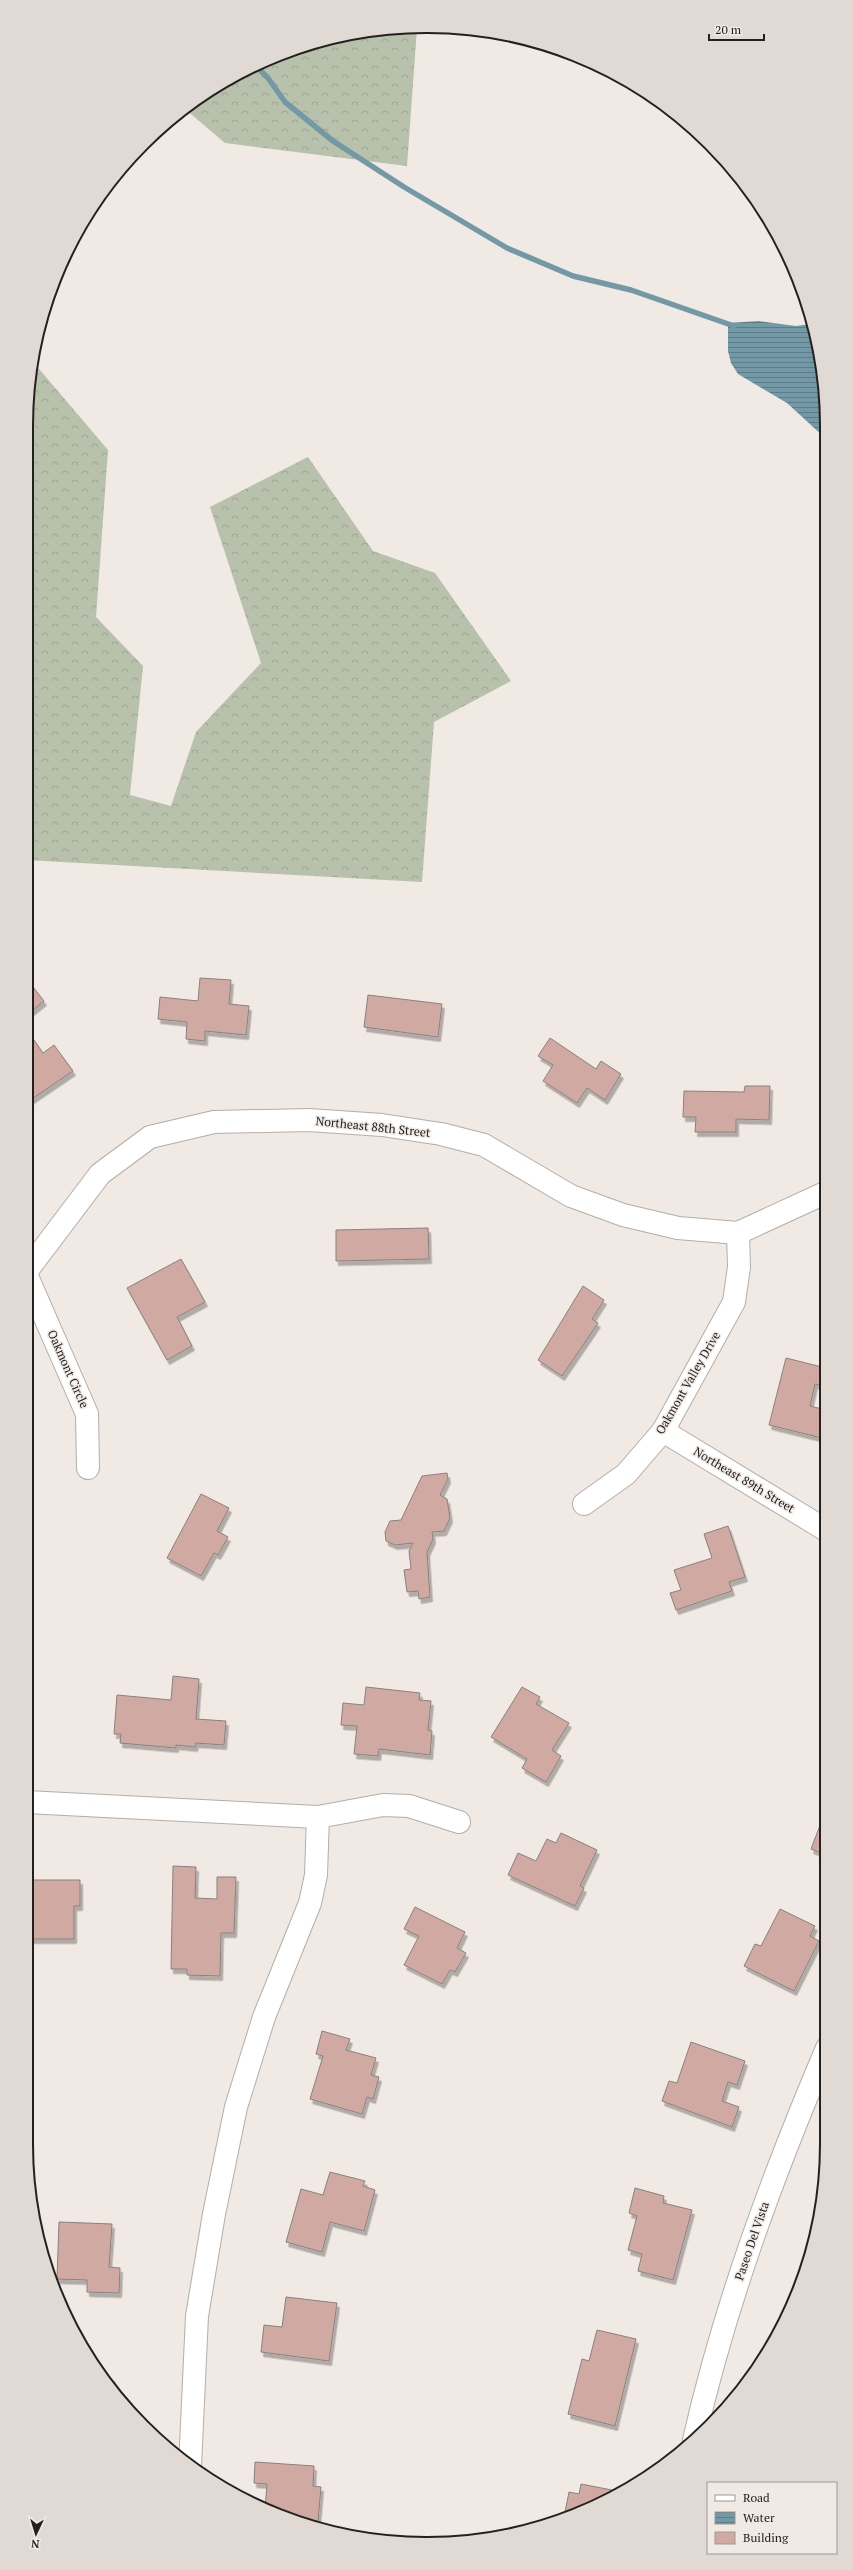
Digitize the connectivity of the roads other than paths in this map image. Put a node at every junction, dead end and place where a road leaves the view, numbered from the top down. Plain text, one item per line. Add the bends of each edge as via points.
1 (820, 1195) edge
2 (738, 1233) junction
3 (33, 1264) edge
4 (33, 1289) edge
5 (663, 1431) junction
6 (88, 1468) dead end
7 (584, 1504) dead end
8 (820, 1526) edge
9 (33, 1802) edge
10 (318, 1817) junction
11 (459, 1822) dead end
12 (820, 2065) edge
13 (697, 2429) edge
14 (190, 2458) edge

1 - 2 street, Northeast 88th Street
2 - 3 street, Northeast 88th Street via 678,1228 623,1215 571,1196 484,1145 442,1134 382,1125 309,1120 214,1122 150,1137 100,1174
2 - 5 street, Oakmont Valley Drive via 739,1267 734,1302
4 - 6 street, Oakmont Circle via 87,1414
5 - 7 street, Oakmont Valley Drive via 626,1474
5 - 8 street, Northeast 89th Street
9 - 10 street
10 - 11 street via 383,1805 409,1806
10 - 14 street via 316,1875 310,1903 264,2017 236,2107 214,2214 197,2316
12 - 13 street, Paseo Del Vista via 785,2148 738,2278

